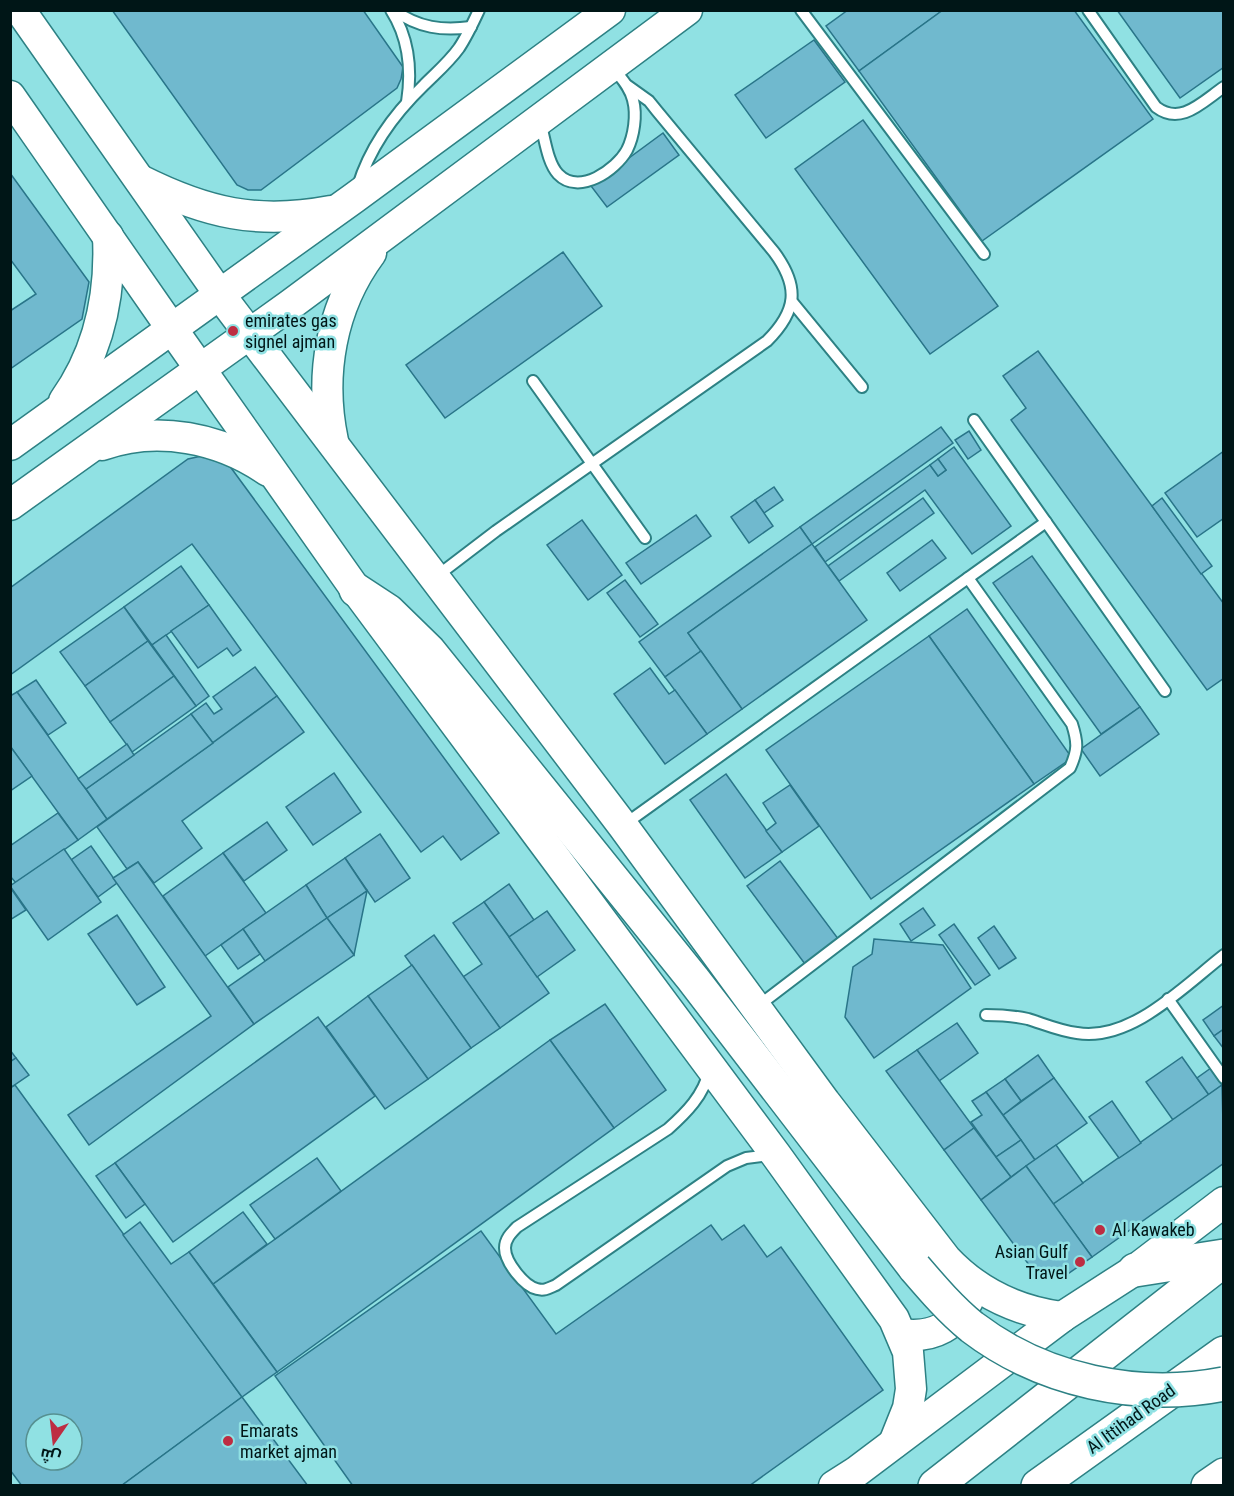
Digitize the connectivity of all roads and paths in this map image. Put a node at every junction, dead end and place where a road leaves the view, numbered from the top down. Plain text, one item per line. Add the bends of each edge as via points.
1 (20, 10) edge
2 (393, 10) edge
3 (479, 10) edge
4 (610, 10) edge
5 (687, 10) edge
6 (801, 10) edge
7 (1088, 10) edge
8 (471, 27) junction
9 (620, 76) junction
10 (1224, 87) edge
11 (10, 96) edge
12 (407, 102) junction
13 (540, 120) junction
14 (138, 178) junction
15 (345, 204) junction
16 (385, 235) junction
17 (108, 237) junction
18 (984, 254) dead end
19 (220, 295) junction
20 (793, 303) junction
21 (172, 329) junction
22 (249, 334) junction
23 (200, 369) junction
24 (533, 381) dead end
25 (862, 387) dead end
26 (55, 413) junction
27 (974, 420) dead end
28 (10, 445) edge
29 (335, 446) junction
30 (85, 451) junction
31 (592, 464) junction
32 (276, 476) junction
33 (10, 505) edge
34 (1046, 522) junction
35 (645, 538) dead end
36 (434, 578) junction
37 (968, 578) junction
38 (356, 591) junction
39 (1165, 691) dead end
40 (622, 826) junction
41 (1224, 955) edge
42 (1168, 999) junction
43 (756, 1008) junction
44 (986, 1015) dead end
45 (710, 1067) junction
46 (1224, 1078) edge
47 (776, 1155) junction
48 (1224, 1202) edge
49 (1224, 1258) edge
50 (1135, 1270) junction
51 (972, 1283) junction
52 (1062, 1317) junction
53 (901, 1334) junction
54 (1224, 1353) edge
55 (1224, 1384) edge
56 (894, 1443) junction
57 (1224, 1475) edge
58 (834, 1485) edge
59 (935, 1485) edge
60 (1038, 1485) edge
61 (1208, 1485) edge

1 - 14 main road
2 - 8 lane via 432,28
2 - 12 lane via 410,66
3 - 8 lane
4 - 15 main road
5 - 9 main road
6 - 18 lane
7 - 10 lane via 1162,112 1186,113
8 - 12 lane via 444,67
9 - 13 main road
9 - 13 lane via 633,100 631,139 620,159 588,181 571,182 557,172
9 - 20 lane via 657,111 774,252 789,275
11 - 17 main road
12 - 15 lane via 375,144
13 - 16 main road
14 - 15 main road via 192,204 249,216 308,215
14 - 19 main road
15 - 19 main road
16 - 22 main road
16 - 29 main road via 352,284 330,346 327,397
17 - 21 main road
17 - 26 main road via 110,268 100,330 74,387
19 - 21 main road
19 - 22 main road
20 - 25 lane
20 - 31 lane via 767,341
21 - 23 main road
21 - 26 main road
22 - 23 main road
22 - 29 main road
23 - 30 main road
23 - 32 main road
24 - 31 lane
26 - 28 main road
27 - 34 lane
29 - 36 main road
30 - 32 main road via 129,438 175,436 238,453
30 - 33 main road
31 - 35 lane
31 - 36 lane
32 - 38 main road
34 - 37 lane
34 - 39 lane
36 - 40 main road
37 - 40 lane
37 - 43 lane via 1072,724 1077,739 1070,768
38 - 45 main road
38 - 55 main road, bridge via 388,611 429,651 693,979 915,1268 972,1326 1050,1371 1114,1387 1171,1390
40 - 43 main road
41 - 42 lane
42 - 44 lane via 1130,1025 1098,1034 1064,1031 1006,1015
42 - 46 lane
43 - 51 main road via 939,1250
45 - 47 main road
45 - 47 lane via 697,1098 668,1129 517,1227 508,1236 508,1260 526,1282 535,1289 546,1290 727,1166 746,1158
47 - 53 main road
48 - 50 main road
49 - 50 main road
49 - 59 main road
50 - 52 main road
51 - 52 main road via 1024,1310
51 - 53 main road via 966,1307 949,1326 926,1335
52 - 56 main road
53 - 56 main road via 908,1352 911,1389 903,1426
54 - 60 main road, Al Ittihad Road
56 - 58 main road
57 - 61 main road

